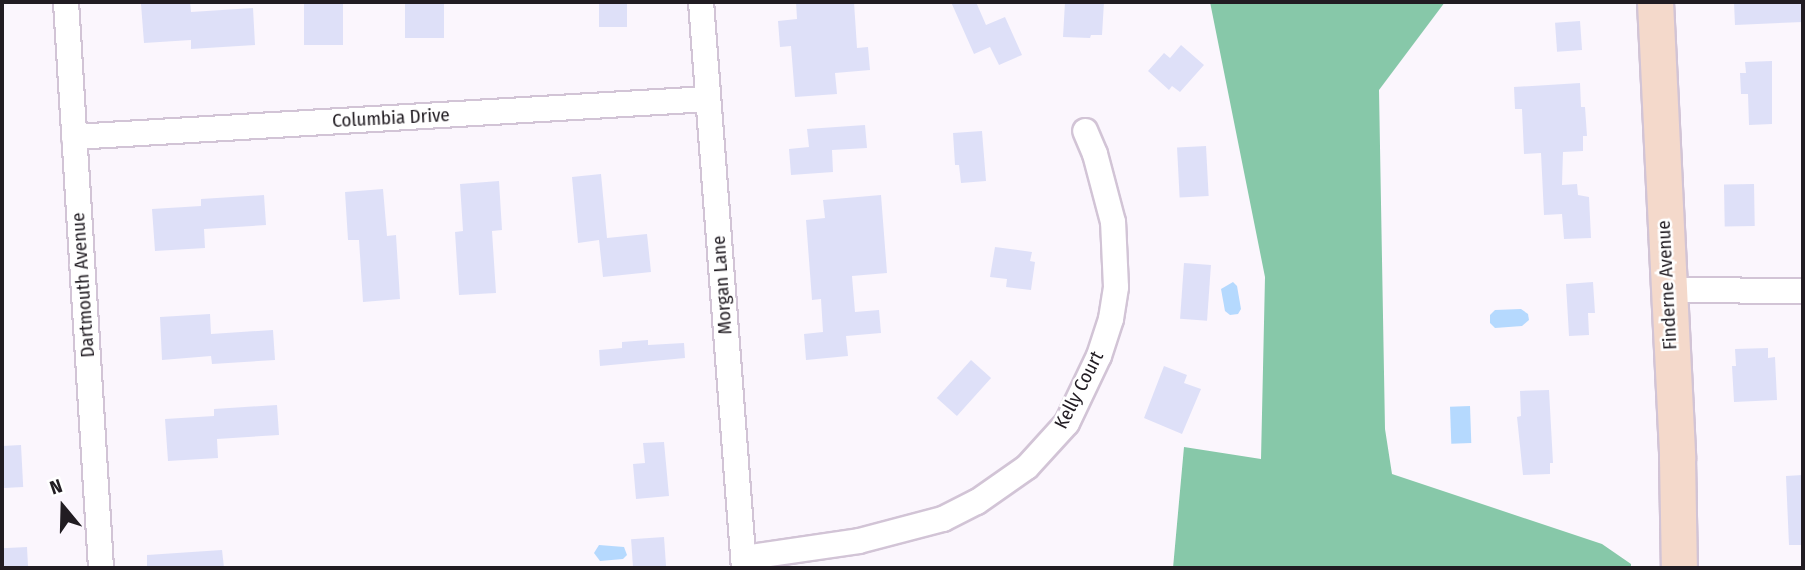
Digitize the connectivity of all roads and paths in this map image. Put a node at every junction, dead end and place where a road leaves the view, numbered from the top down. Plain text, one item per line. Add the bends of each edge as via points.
1 (66, 2) edge
2 (701, 2) edge
3 (1655, 2) edge
4 (708, 99) junction
5 (1085, 131) dead end
6 (74, 137) junction
7 (1667, 290) junction
8 (1803, 291) edge
9 (744, 563) edge
10 (101, 568) edge
11 (1678, 568) edge

1 - 6 street, Dartmouth Avenue
2 - 4 street, Morgan Lane
3 - 7 main road, Finderne Avenue
4 - 6 street, Columbia Drive
4 - 9 street, Morgan Lane
5 - 9 street, Kelly Court via 1113,222 1116,287 1099,356 1067,423 1027,467 943,519
6 - 10 street, Dartmouth Avenue
7 - 8 street
7 - 11 main road, Finderne Avenue

